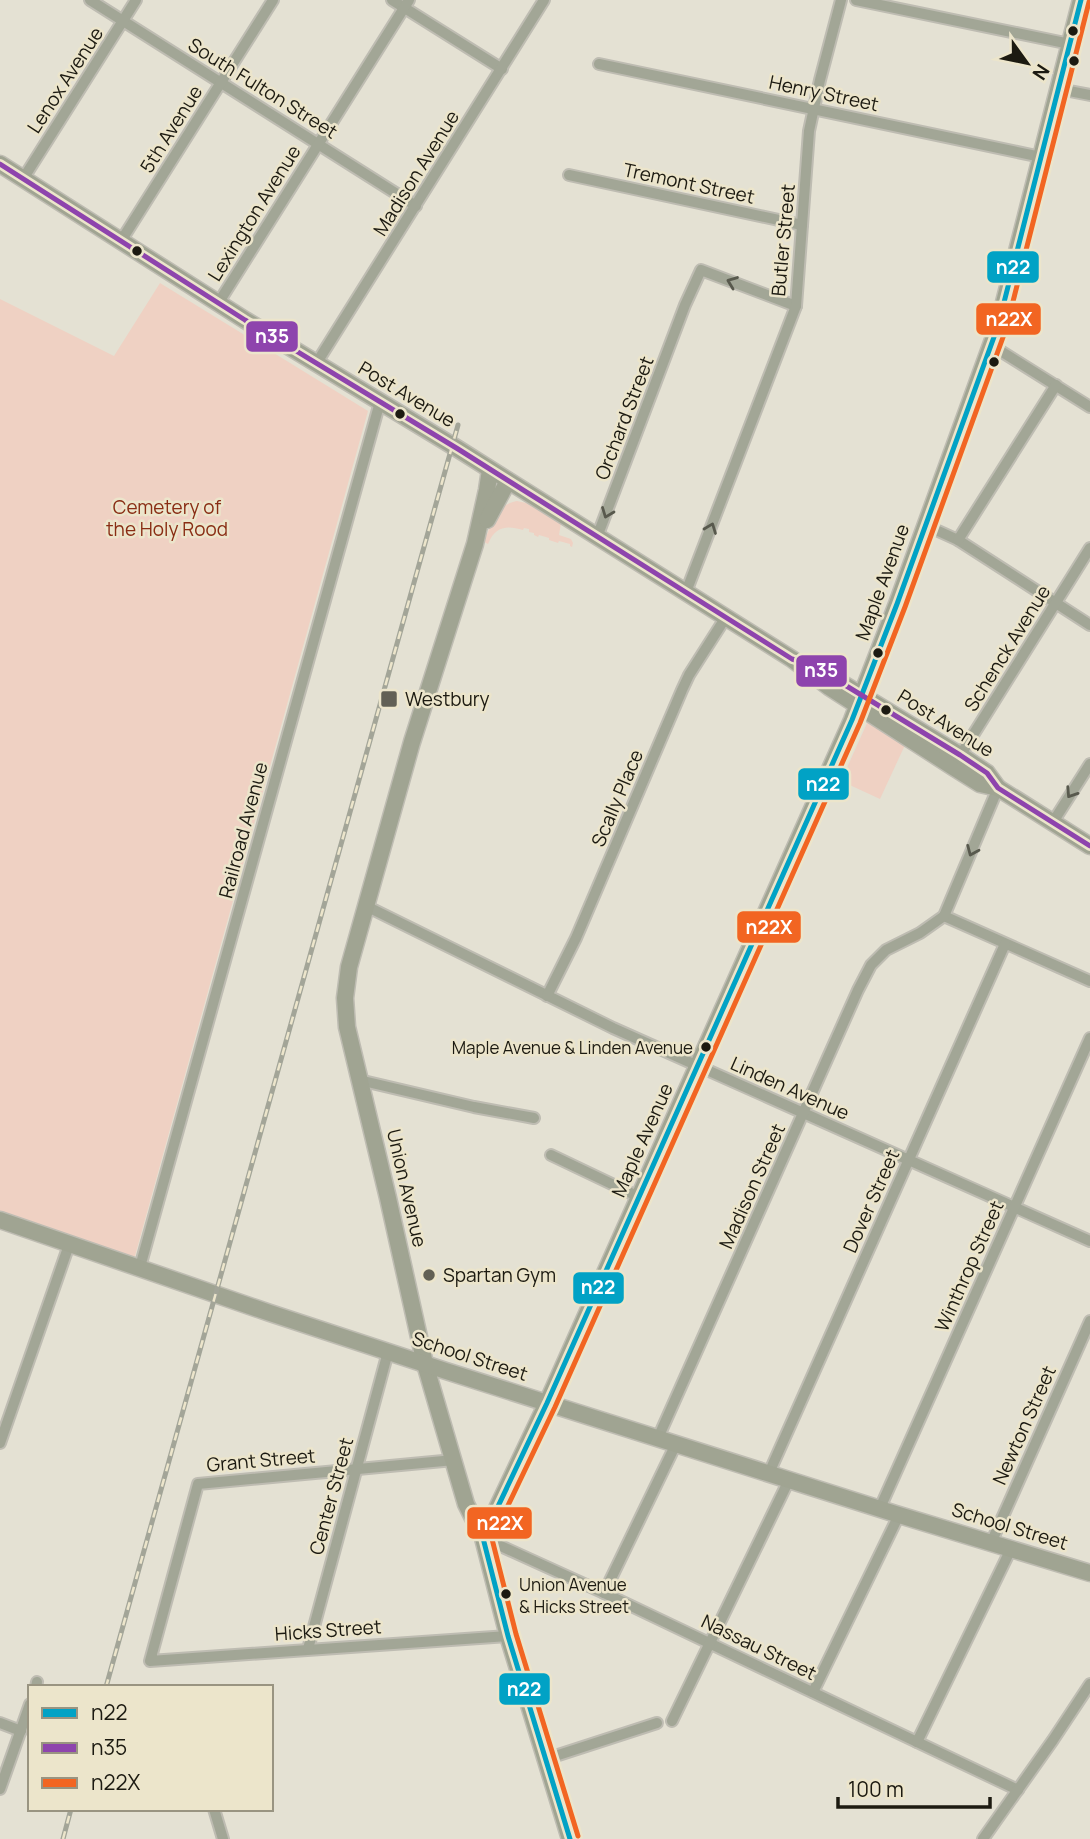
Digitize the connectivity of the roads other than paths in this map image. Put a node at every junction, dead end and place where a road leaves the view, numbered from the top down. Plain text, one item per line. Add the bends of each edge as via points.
1 (90, 0) edge
2 (136, 0) edge
3 (273, 0) edge
4 (392, 0) edge
5 (544, 0) edge
6 (841, 0) edge
7 (856, 0) edge
8 (1082, 0) edge
9 (407, 4) edge
10 (123, 21) junction
11 (1070, 44) junction
12 (599, 64) dead end
13 (502, 69) junction
14 (221, 82) junction
15 (1059, 89) junction
16 (1090, 96) edge
17 (815, 109) junction
18 (318, 144) junction
19 (1041, 157) junction
20 (0, 164) edge
21 (569, 175) dead end
22 (23, 178) junction
23 (416, 206) junction
24 (802, 225) junction
25 (121, 240) junction
26 (219, 302) junction
27 (796, 306) junction
28 (991, 345) junction
29 (316, 364) junction
30 (1056, 386) junction
31 (380, 402) junction
32 (1090, 407) edge
33 (490, 470) junction
34 (508, 481) junction
35 (925, 525) junction
36 (597, 537) junction
37 (958, 540) junction
38 (475, 544) junction
39 (1090, 548) edge
40 (686, 592) junction
41 (1055, 603) junction
42 (726, 617) junction
43 (1090, 625) edge
44 (860, 700) junction
45 (956, 761) junction
46 (1090, 764) edge
47 (998, 788) junction
48 (1052, 822) junction
49 (1090, 846) edge
50 (366, 906) junction
51 (944, 916) junction
52 (1005, 944) junction
53 (1090, 981) edge
54 (547, 996) junction
55 (1090, 1038) edge
56 (698, 1066) junction
57 (359, 1080) junction
58 (803, 1114) junction
59 (534, 1118) dead end
60 (551, 1155) dead end
61 (909, 1160) junction
62 (639, 1197) junction
63 (1014, 1208) junction
64 (0, 1220) edge
65 (1090, 1241) edge
66 (69, 1245) junction
67 (141, 1267) junction
68 (1090, 1321) edge
69 (418, 1334) junction
70 (388, 1352) junction
71 (425, 1364) junction
72 (547, 1403) junction
73 (658, 1438) junction
74 (0, 1443) edge
75 (676, 1444) junction
76 (454, 1460) junction
77 (356, 1469) junction
78 (769, 1473) junction
79 (789, 1480) junction
80 (880, 1508) junction
81 (899, 1515) junction
82 (483, 1538) junction
83 (991, 1543) junction
84 (1011, 1549) junction
85 (1090, 1573) edge
86 (604, 1592) junction
87 (508, 1636) junction
88 (710, 1643) junction
89 (308, 1649) junction
90 (150, 1661) joint
91 (1090, 1685) edge
92 (813, 1692) junction
93 (28, 1710) edge
94 (672, 1721) dead end
95 (0, 1723) edge
96 (657, 1723) dead end
97 (21, 1731) junction
98 (917, 1742) junction
99 (546, 1759) junction
100 (0, 1790) edge
101 (1018, 1790) junction
102 (215, 1811) edge
103 (223, 1839) edge
104 (570, 1839) edge
105 (983, 1839) edge

1 - 10 street, South Fulton Street
2 - 10 street, Lenox Avenue
3 - 14 street, 5th Avenue
4 - 9 street
5 - 13 street, Madison Avenue
6 - 17 street, Butler Street
7 - 11 street
8 - 11 main road, Maple Avenue
9 - 13 street
9 - 18 street, Lexington Avenue
10 - 14 street, South Fulton Street
10 - 22 street, Lenox Avenue
11 - 15 main road, Maple Avenue
12 - 17 street, Henry Street
13 - 23 street, Madison Avenue
14 - 18 street, South Fulton Street
14 - 25 street, 5th Avenue
15 - 16 street
15 - 19 main road, Maple Avenue
17 - 19 street, Henry Street
17 - 24 street, Butler Street via 809,131
18 - 23 street, South Fulton Street
18 - 26 street, Lexington Avenue
19 - 28 main road, Maple Avenue
20 - 22 main road, Post Avenue
21 - 24 street, Tremont Street
22 - 25 main road, Post Avenue
23 - 29 street, Madison Avenue
24 - 27 street, Butler Street
25 - 26 main road, Post Avenue
26 - 29 main road, Post Avenue
27 -> 36 street, Orchard Street via 701,270
40 -> 27 street, Butler Street
28 - 30 street
28 - 35 main road, Maple Avenue
29 - 31 main road, Post Avenue
30 - 32 street
30 - 37 street
31 - 33 main road, Post Avenue
31 - 67 street, Railroad Avenue
33 - 34 main road, Post Avenue
33 - 38 main road, Union Avenue
34 - 36 main road, Post Avenue
34 - 38 main road, Union Avenue
35 - 37 street
35 - 44 main road, Maple Avenue
36 - 40 main road, Post Avenue
37 - 41 street
38 - 50 main road, Union Avenue
39 - 41 street, Schenck Avenue
40 - 42 main road, Post Avenue
41 - 43 street
41 - 45 street, Schenck Avenue
42 - 44 main road, Post Avenue via 792,659 812,665
42 - 54 street, Scally Place via 689,675
44 - 45 main road, Post Avenue
44 - 56 main road, Maple Avenue
45 - 47 main road, Post Avenue via 981,784
46 -> 48 street
47 - 48 main road, Post Avenue
47 -> 51 street
48 - 49 main road, Post Avenue
50 - 54 street, Linden Avenue
50 - 57 main road, Union Avenue via 345,998
51 - 52 street
51 - 58 street, Madison Street via 886,950 870,965
52 - 53 street
52 - 61 street, Dover Street
54 - 56 street, Linden Avenue
55 - 63 street, Winthrop Street
56 - 58 street, Linden Avenue
56 - 62 main road, Maple Avenue
57 - 59 street
57 - 69 main road, Union Avenue
58 - 61 street, Linden Avenue
58 - 73 street, Madison Street
60 - 62 street
61 - 63 street, Linden Avenue
61 - 78 street, Dover Street
62 - 72 main road, Maple Avenue
63 - 65 street, Linden Avenue
63 - 80 street, Winthrop Street
64 - 66 main road, School Street
66 - 67 main road, School Street
66 - 74 street
67 - 70 main road, School Street
68 - 83 street, Newton Street
69 - 70 main road
69 - 71 main road, Union Avenue
70 - 71 main road, School Street
70 - 77 street, Center Street
71 - 72 main road, School Street
71 - 76 main road, Union Avenue
72 - 73 main road, School Street
72 - 82 main road, Maple Avenue
73 - 75 main road, School Street
75 - 78 main road, School Street
75 - 86 street
76 - 77 street, Grant Street
76 - 82 main road, Union Avenue via 466,1504
77 - 89 street, Center Street
77 - 90 street, Grant Street via 198,1483
78 - 79 main road, School Street
79 - 80 main road, School Street
79 - 88 street
80 - 81 main road, School Street
81 - 83 main road, School Street
81 - 92 street
82 - 86 street, Nassau Street
82 - 87 main road, Union Avenue
83 - 84 main road, School Street
84 - 85 main road, School Street
84 - 98 street
86 - 88 street, Nassau Street
87 - 89 street, Hicks Street
87 - 99 main road, Union Avenue
88 - 92 street, Nassau Street
88 - 94 street
89 - 90 street, Hicks Street
91 - 101 street
92 - 98 street, Nassau Street
93 - 97 street
95 - 97 street
96 - 99 street
97 - 100 street
98 - 101 street, Nassau Street
99 - 104 main road, Union Avenue
101 - 105 street
102 - 103 street

